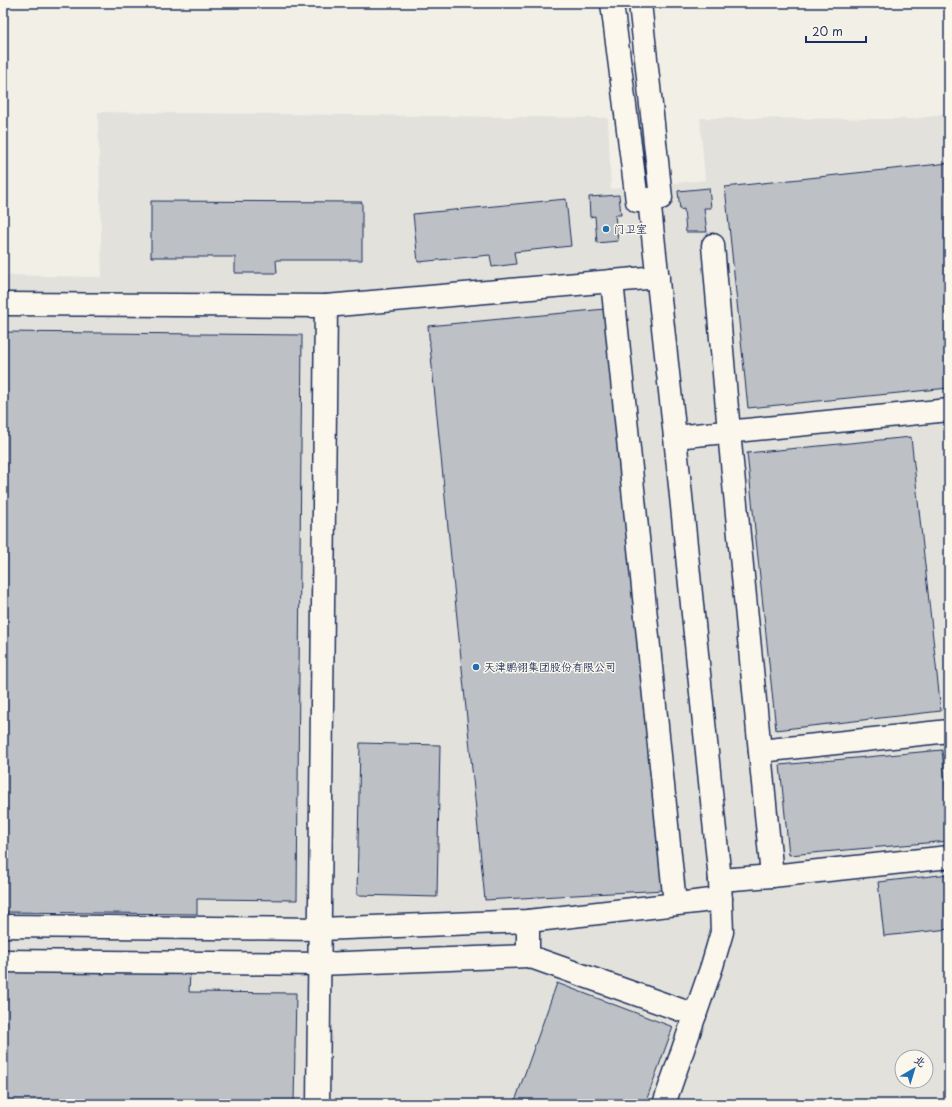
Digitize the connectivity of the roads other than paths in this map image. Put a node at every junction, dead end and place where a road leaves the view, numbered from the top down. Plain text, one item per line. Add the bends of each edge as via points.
1 (612, 3) edge
2 (640, 3) edge
3 (649, 199) junction
4 (713, 245) dead end
5 (658, 277) junction
6 (612, 281) junction
7 (3, 304) edge
8 (326, 306) junction
9 (949, 410) edge
10 (729, 432) junction
11 (675, 437) junction
12 (949, 731) edge
13 (760, 751) junction
14 (949, 857) edge
15 (772, 876) junction
16 (721, 890) junction
17 (675, 904) junction
18 (528, 921) junction
19 (3, 926) edge
20 (320, 929) junction
21 (528, 956) junction
22 (3, 961) edge
23 (320, 964) junction
24 (695, 1015) junction
25 (318, 1104) edge
26 (664, 1104) edge

1 - 3 lane
2 - 3 lane
3 - 5 lane
4 - 10 lane
5 - 6 lane
5 - 11 lane
6 - 8 lane
6 - 17 lane
7 - 8 lane
8 - 20 lane
9 - 10 lane
10 - 11 lane
10 - 13 lane
11 - 16 lane
12 - 13 lane
13 - 15 lane
14 - 15 lane
15 - 16 lane
16 - 17 lane
16 - 24 lane via 722,932
17 - 18 lane
18 - 20 lane
18 - 21 lane
19 - 20 lane
20 - 23 lane
21 - 23 lane
21 - 24 lane
22 - 23 lane
23 - 25 lane
24 - 26 lane

